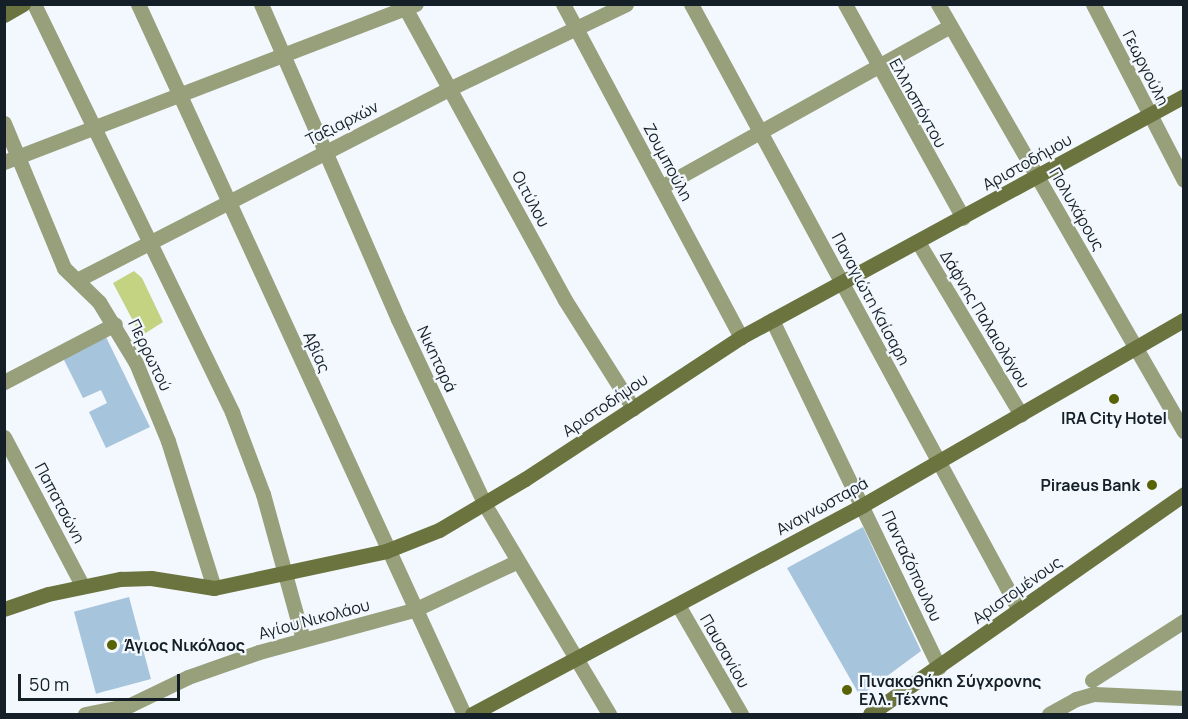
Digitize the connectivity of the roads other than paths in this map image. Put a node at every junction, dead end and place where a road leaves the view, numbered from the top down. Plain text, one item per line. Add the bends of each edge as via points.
1 (23, 4) edge
2 (34, 4) edge
3 (138, 4) edge
4 (261, 4) edge
5 (563, 4) edge
6 (626, 4) edge
7 (691, 4) edge
8 (845, 4) edge
9 (938, 4) edge
10 (1093, 4) edge
11 (408, 6) edge
12 (4, 15) edge
13 (950, 26) junction
14 (575, 28) junction
15 (283, 56) junction
16 (877, 67) junction
17 (451, 88) junction
18 (180, 95) junction
19 (1184, 96) edge
20 (1150, 115) junction
21 (4, 123) edge
22 (93, 128) junction
23 (760, 133) junction
24 (326, 152) junction
25 (11, 160) edge
26 (1038, 177) junction
27 (1184, 180) edge
28 (661, 187) junction
29 (229, 201) junction
30 (963, 218) junction
31 (147, 243) junction
32 (918, 243) junction
33 (77, 280) junction
34 (843, 284) junction
35 (772, 320) junction
36 (1184, 320) edge
37 (115, 324) junction
38 (741, 337) junction
39 (1136, 348) junction
40 (4, 382) edge
41 (633, 408) junction
42 (1021, 415) junction
43 (1184, 431) edge
44 (4, 437) edge
45 (939, 462) junction
46 (1184, 494) edge
47 (485, 505) junction
48 (863, 505) junction
49 (386, 551) junction
50 (516, 562) junction
51 (284, 574) junction
52 (82, 585) junction
53 (214, 588) junction
54 (678, 605) junction
55 (4, 609) edge
56 (414, 610) junction
57 (1019, 610) junction
58 (1184, 621) edge
59 (303, 639) junction
60 (575, 659) junction
61 (939, 667) junction
62 (1092, 680) dead end
63 (1184, 698) edge
64 (88, 714) edge
65 (464, 714) edge
66 (472, 714) edge
67 (609, 714) edge
68 (741, 714) edge
69 (870, 714) edge
70 (1048, 714) edge

1 - 12 street
2 - 22 street
3 - 18 street, Αβίας
4 - 15 street, Νικηταρά
5 - 14 street, Ζουμπούλη
6 - 14 street, Ταξιαρχών
7 - 23 street, Παναγιώτη Καίσαρη
8 - 16 street, Ελλησπόντου
9 - 13 street, Πολυχάρους
10 - 20 street, Γεωργούλη
11 - 15 street
11 - 17 street, Οιτύλου
13 - 16 street
13 - 26 street, Πολυχάρους
14 - 17 street, Ταξιαρχών
14 - 28 street, Ζουμπούλη
15 - 18 street
15 - 24 street, Νικηταρά
16 - 23 street
16 - 30 street, Ελλησπόντου
17 - 24 street, Ταξιαρχών
17 - 41 street, Οιτύλου via 565,300
18 - 22 street
18 - 29 street, Αβίας
19 - 20 street, Αριστοδήμου
20 - 26 street, Αριστοδήμου
20 - 27 street, Γεωργούλη
21 - 25 street, Περρωτού
22 - 25 street
22 - 31 street
23 - 28 street
23 - 34 street, Παναγιώτη Καίσαρη
24 - 29 street, Ταξιαρχών
24 - 47 street, Νικηταρά
25 - 33 street, Περρωτού via 64,268
26 - 30 street, Αριστοδήμου
26 - 39 street, Πολυχάρους
28 - 38 street, Ζουμπούλη
29 - 31 street, Ταξιαρχών
29 - 49 street, Αβίας
30 - 32 street, Αριστοδήμου
31 - 33 street, Ταξιαρχών
31 - 51 street via 232,412 263,494
32 - 34 street, Αριστοδήμου
32 - 42 street, Δάφνης Παλαιολόγου
33 - 37 street, Περρωτού
34 - 35 street, Αριστοδήμου
34 - 45 street, Παναγιώτη Καίσαρη
35 - 38 street, Αριστοδήμου
35 - 48 street, Πανταζόπουλου
36 - 39 street, Αναγνωσταρά
37 - 40 street
37 - 53 street, Περρωτού via 136,363 168,441
38 - 41 street, Αριστοδήμου
39 - 42 street, Αναγνωσταρά
39 - 43 street, Πολυχάρους
41 - 47 street, Αριστοδήμου
42 - 45 street, Αναγνωσταρά
44 - 52 street, Παπατσώνη
45 - 48 street, Αναγνωσταρά
45 - 57 street, Παναγιώτη Καίσαρη
46 - 57 street, Αριστομένους
47 - 49 street, Αριστοδήμου via 439,530
47 - 50 street, Νικηταρά
48 - 54 street, Αναγνωσταρά
48 - 61 street, Πανταζόπουλου
49 - 51 street, Αριστοδήμου
49 - 56 street, Αβίας
50 - 56 street, Αγίου Νικολάου
50 - 60 street, Νικηταρά
51 - 53 street, Αριστοδήμου
51 - 59 street
52 - 53 street, Αριστοδήμου via 151,578
52 - 55 street, Αριστοδήμου
54 - 60 street, Αναγνωσταρά
54 - 68 street, Παυσανίου
56 - 59 street, Αγίου Νικολάου
56 - 65 street, Αβίας
57 - 61 street, Αριστομένους
58 - 62 street
59 - 64 street, Αγίου Νικολάου via 196,674 130,705
60 - 66 street, Αναγνωσταρά
60 - 67 street, Νικηταρά
61 - 69 street, Αριστομένους
63 - 70 street via 1094,694

